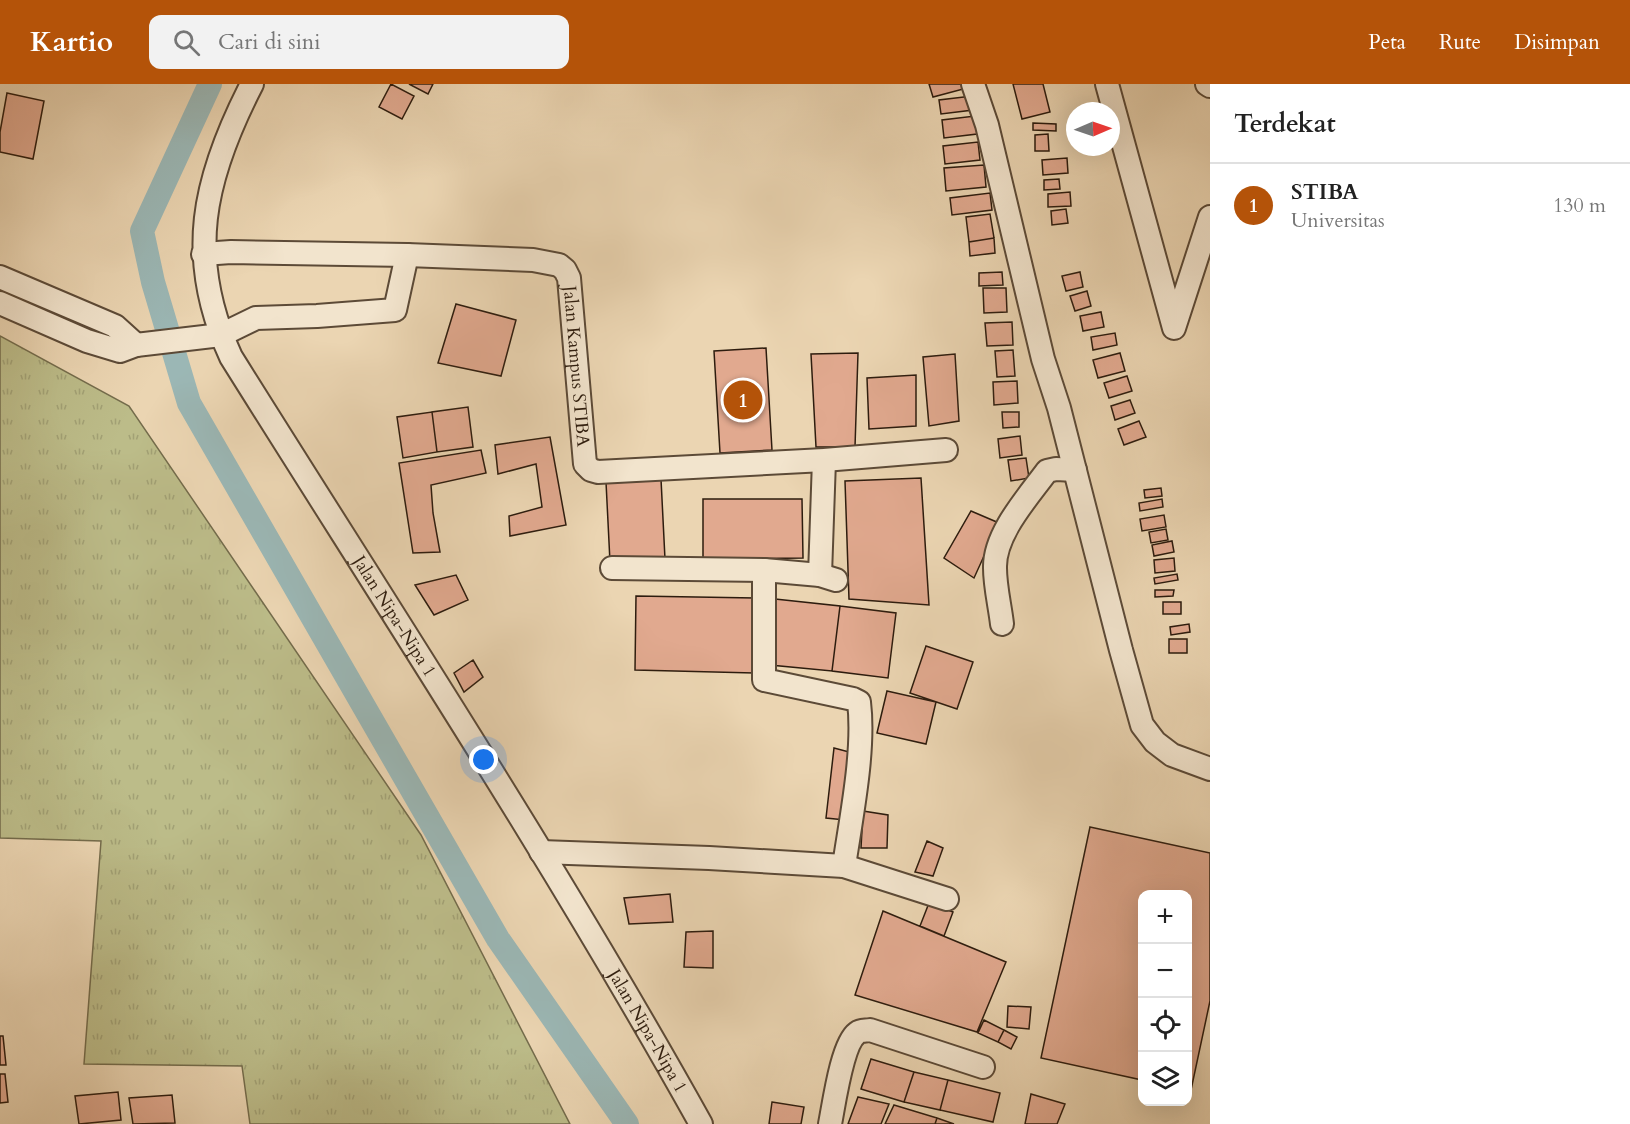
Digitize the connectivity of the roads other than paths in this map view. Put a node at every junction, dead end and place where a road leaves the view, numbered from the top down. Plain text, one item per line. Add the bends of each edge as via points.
1 (252, 84) edge
2 (973, 84) edge
3 (1107, 84) edge
4 (1210, 217) edge
5 (203, 254) junction
6 (407, 255) junction
7 (0, 277) edge
8 (0, 303) edge
9 (221, 335) junction
10 (143, 344) junction
11 (946, 450) dead end
12 (824, 460) junction
13 (1076, 470) junction
14 (612, 568) dead end
15 (765, 570) junction
16 (1002, 624) dead end
17 (1210, 769) edge
18 (541, 852) junction
19 (844, 866) junction
20 (947, 899) dead end
21 (982, 1067) dead end
22 (701, 1124) edge
23 (830, 1124) edge

1 - 5 street, Jalan Nipa-Nipa 1 via 235,117 210,191
2 - 13 street via 987,124 1043,358
3 - 4 street via 1174,328
5 - 6 street, Jalan Kampus STIBA
5 - 9 street, Jalan Nipa-Nipa 1
6 - 9 street via 395,310 256,318
6 - 12 street, Jalan Kampus STIBA via 533,260 552,262 565,270 569,278 585,464 591,470
7 - 10 street via 115,326
8 - 10 street via 107,348 120,351
9 - 10 street
9 - 18 street, Jalan Nipa-Nipa 1 via 231,357
11 - 12 street, Jalan Kampus STIBA
12 - 15 street via 828,578
13 - 16 street via 1047,471 999,545 995,569
13 - 17 street via 1142,725 1172,755
14 - 15 street
15 - 19 street via 764,680 859,702 856,785
18 - 19 street
18 - 22 street, Jalan Nipa-Nipa 1
19 - 20 street
21 - 23 street via 870,1030 859,1031 846,1052

